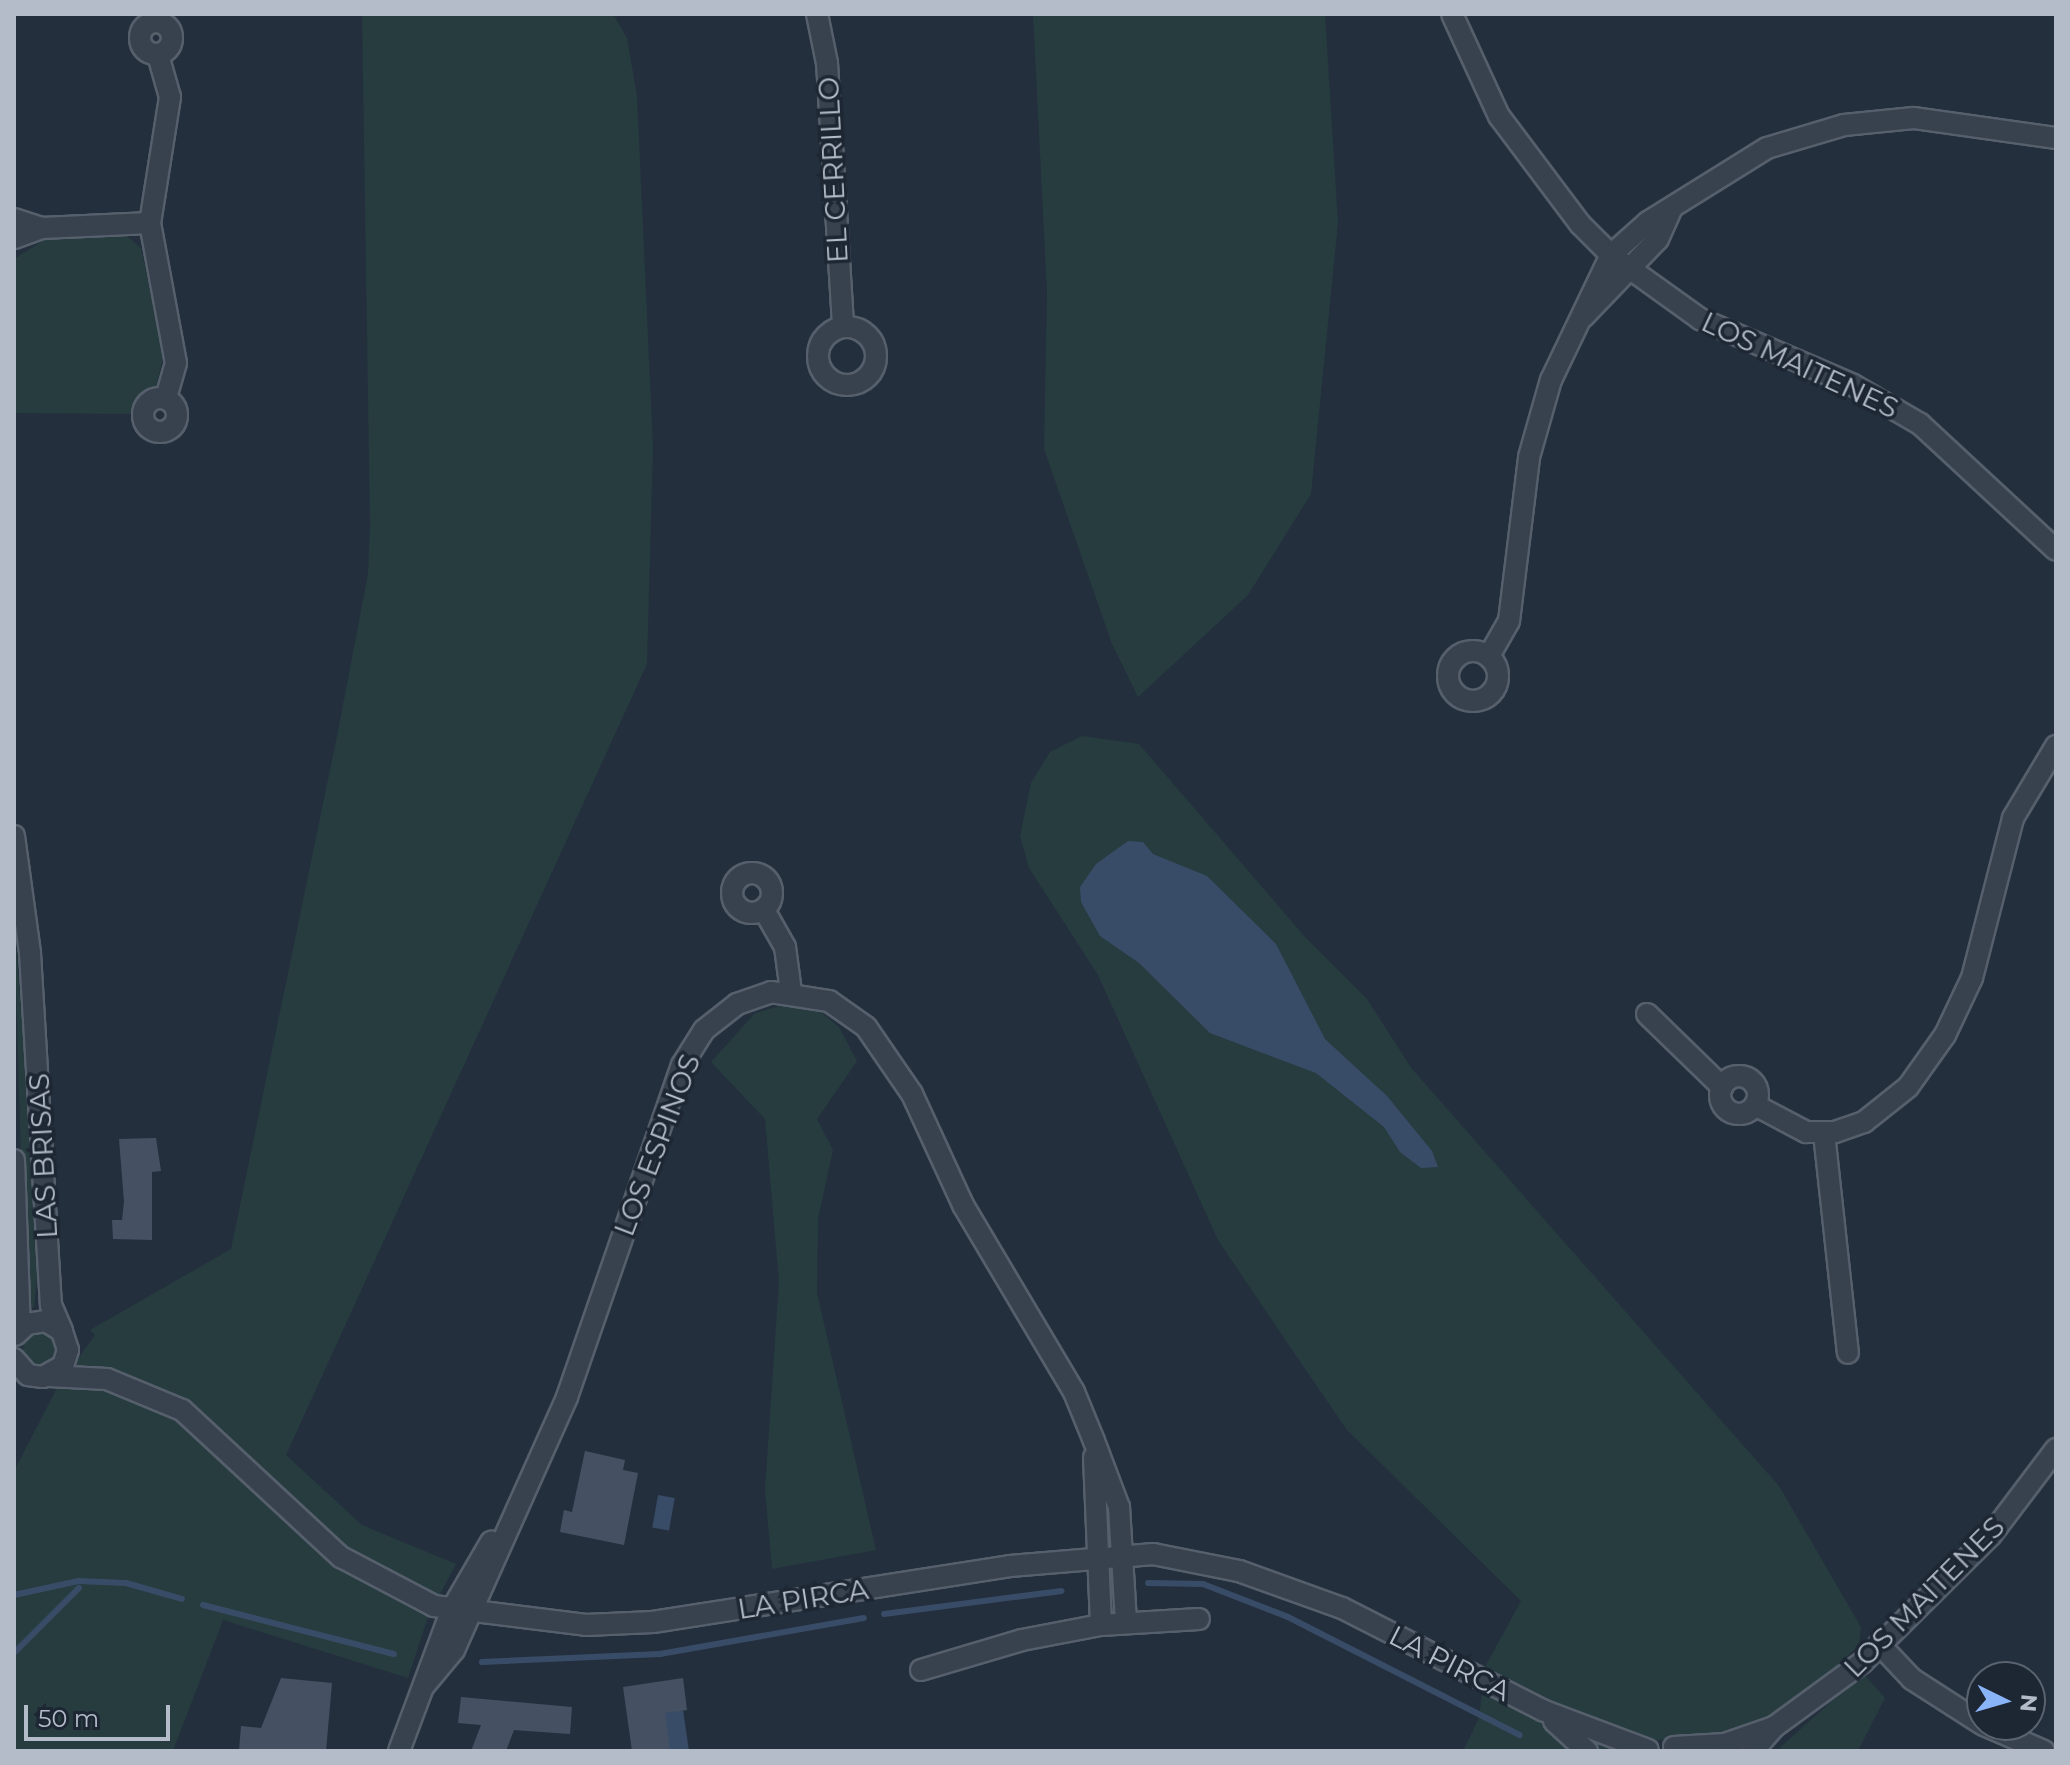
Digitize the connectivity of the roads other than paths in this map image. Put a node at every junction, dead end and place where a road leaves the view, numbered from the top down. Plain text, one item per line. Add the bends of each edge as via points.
1 (817, 14) edge
2 (1452, 14) edge
3 (158, 55) dead end
4 (2056, 138) edge
5 (1672, 208) junction
6 (14, 219) edge
7 (150, 223) junction
8 (42, 228) junction
9 (14, 238) edge
10 (1611, 255) junction
11 (1631, 271) junction
12 (1580, 319) junction
13 (843, 327) dead end
14 (166, 399) dead end
15 (2056, 550) edge
16 (1489, 656) dead end
17 (2056, 746) edge
18 (14, 836) edge
19 (764, 910) dead end
20 (791, 992) junction
21 (1647, 1014) dead end
22 (1824, 1133) junction
23 (14, 1160) edge
24 (17, 1334) edge
25 (65, 1336) junction
26 (1848, 1353) dead end
27 (14, 1359) edge
28 (43, 1376) junction
29 (14, 1378) edge
30 (107, 1379) junction
31 (1094, 1441) junction
32 (2055, 1452) edge
33 (511, 1512) junction
34 (1124, 1553) junction
35 (1099, 1555) junction
36 (452, 1609) junction
37 (473, 1611) junction
38 (1199, 1619) dead end
39 (1126, 1623) junction
40 (1101, 1625) junction
41 (1879, 1644) junction
42 (921, 1670) dead end
43 (424, 1686) junction
44 (1542, 1710) junction
45 (1966, 1713) edge
46 (1774, 1727) junction
47 (2021, 1741) edge
48 (1679, 1749) edge
49 (399, 1751) edge
50 (1587, 1751) edge
51 (1648, 1751) edge
52 (1753, 1751) edge
53 (2044, 1751) edge

1 - 13 street, EL CERRILLO via 827,63
2 - 10 street, LOS MAITENES via 1499,116 1571,213
3 - 7 street via 170,97
4 - 5 street via 1914,118 1844,125 1767,148
5 - 10 street
5 - 11 street via 1658,239
6 - 8 street
7 - 8 street
7 - 14 street via 176,363
8 - 9 street
10 - 11 street, LOS MAITENES
10 - 12 street
11 - 12 street
11 - 15 street, LOS MAITENES via 1700,319 1853,385 1920,424
12 - 16 street via 1551,380 1529,457 1509,621
17 - 22 street via 2013,818 1972,978 1945,1035 1892,1101 1864,1122
18 - 25 street, LAS BRISAS via 33,985 51,1305
19 - 20 street via 785,947
20 - 31 street, LOS ESPINOS via 829,1001 866,1027 912,1094 963,1205 1074,1392
20 - 33 street, LOS ESPINOS via 737,1004 704,1030 682,1065 567,1397
21 - 22 street via 1722,1087 1730,1078 1748,1078 1756,1087 1755,1105 1781,1124
22 - 26 street
23 - 24 street, LAS BRISAS
24 - 25 street, LAS BRISAS via 36,1321
25 - 28 street via 63,1366
25 - 30 street, LA PIRCA via 80,1363
27 - 28 street
28 - 29 street, LA PIRCA
28 - 30 street, LA PIRCA
30 - 36 street, LA PIRCA via 164,1400 199,1422 321,1541 361,1571 414,1601
31 - 34 street, LOS ESPINOS via 1119,1507
31 - 35 street, LOS ESPINOS
32 - 41 street, LOS MAITENES via 1991,1535
33 - 36 street, LOS ESPINOS
33 - 37 street, LOS ESPINOS
34 - 35 street, LA PIRCA
34 - 39 street, LOS ESPINOS
34 - 44 street, LA PIRCA via 1239,1571 1342,1608
35 - 37 street, LA PIRCA via 653,1622 586,1625
35 - 40 street, LOS ESPINOS
36 - 37 street, LA PIRCA
36 - 43 street, LOS ESPINOS
37 - 43 street, LOS ESPINOS via 454,1650
38 - 39 street
39 - 40 street
40 - 42 street via 1022,1640
41 - 45 street via 1912,1679
41 - 46 street, LOS MAITENES
43 - 49 street, LOS ESPINOS
44 - 50 street, LA PIRCA
44 - 51 street, LA PIRCA
46 - 48 street, LOS MAITENES via 1725,1744
46 - 52 street, LOS MAITENES
47 - 53 street
48 - 51 street, LOS MAITENES

